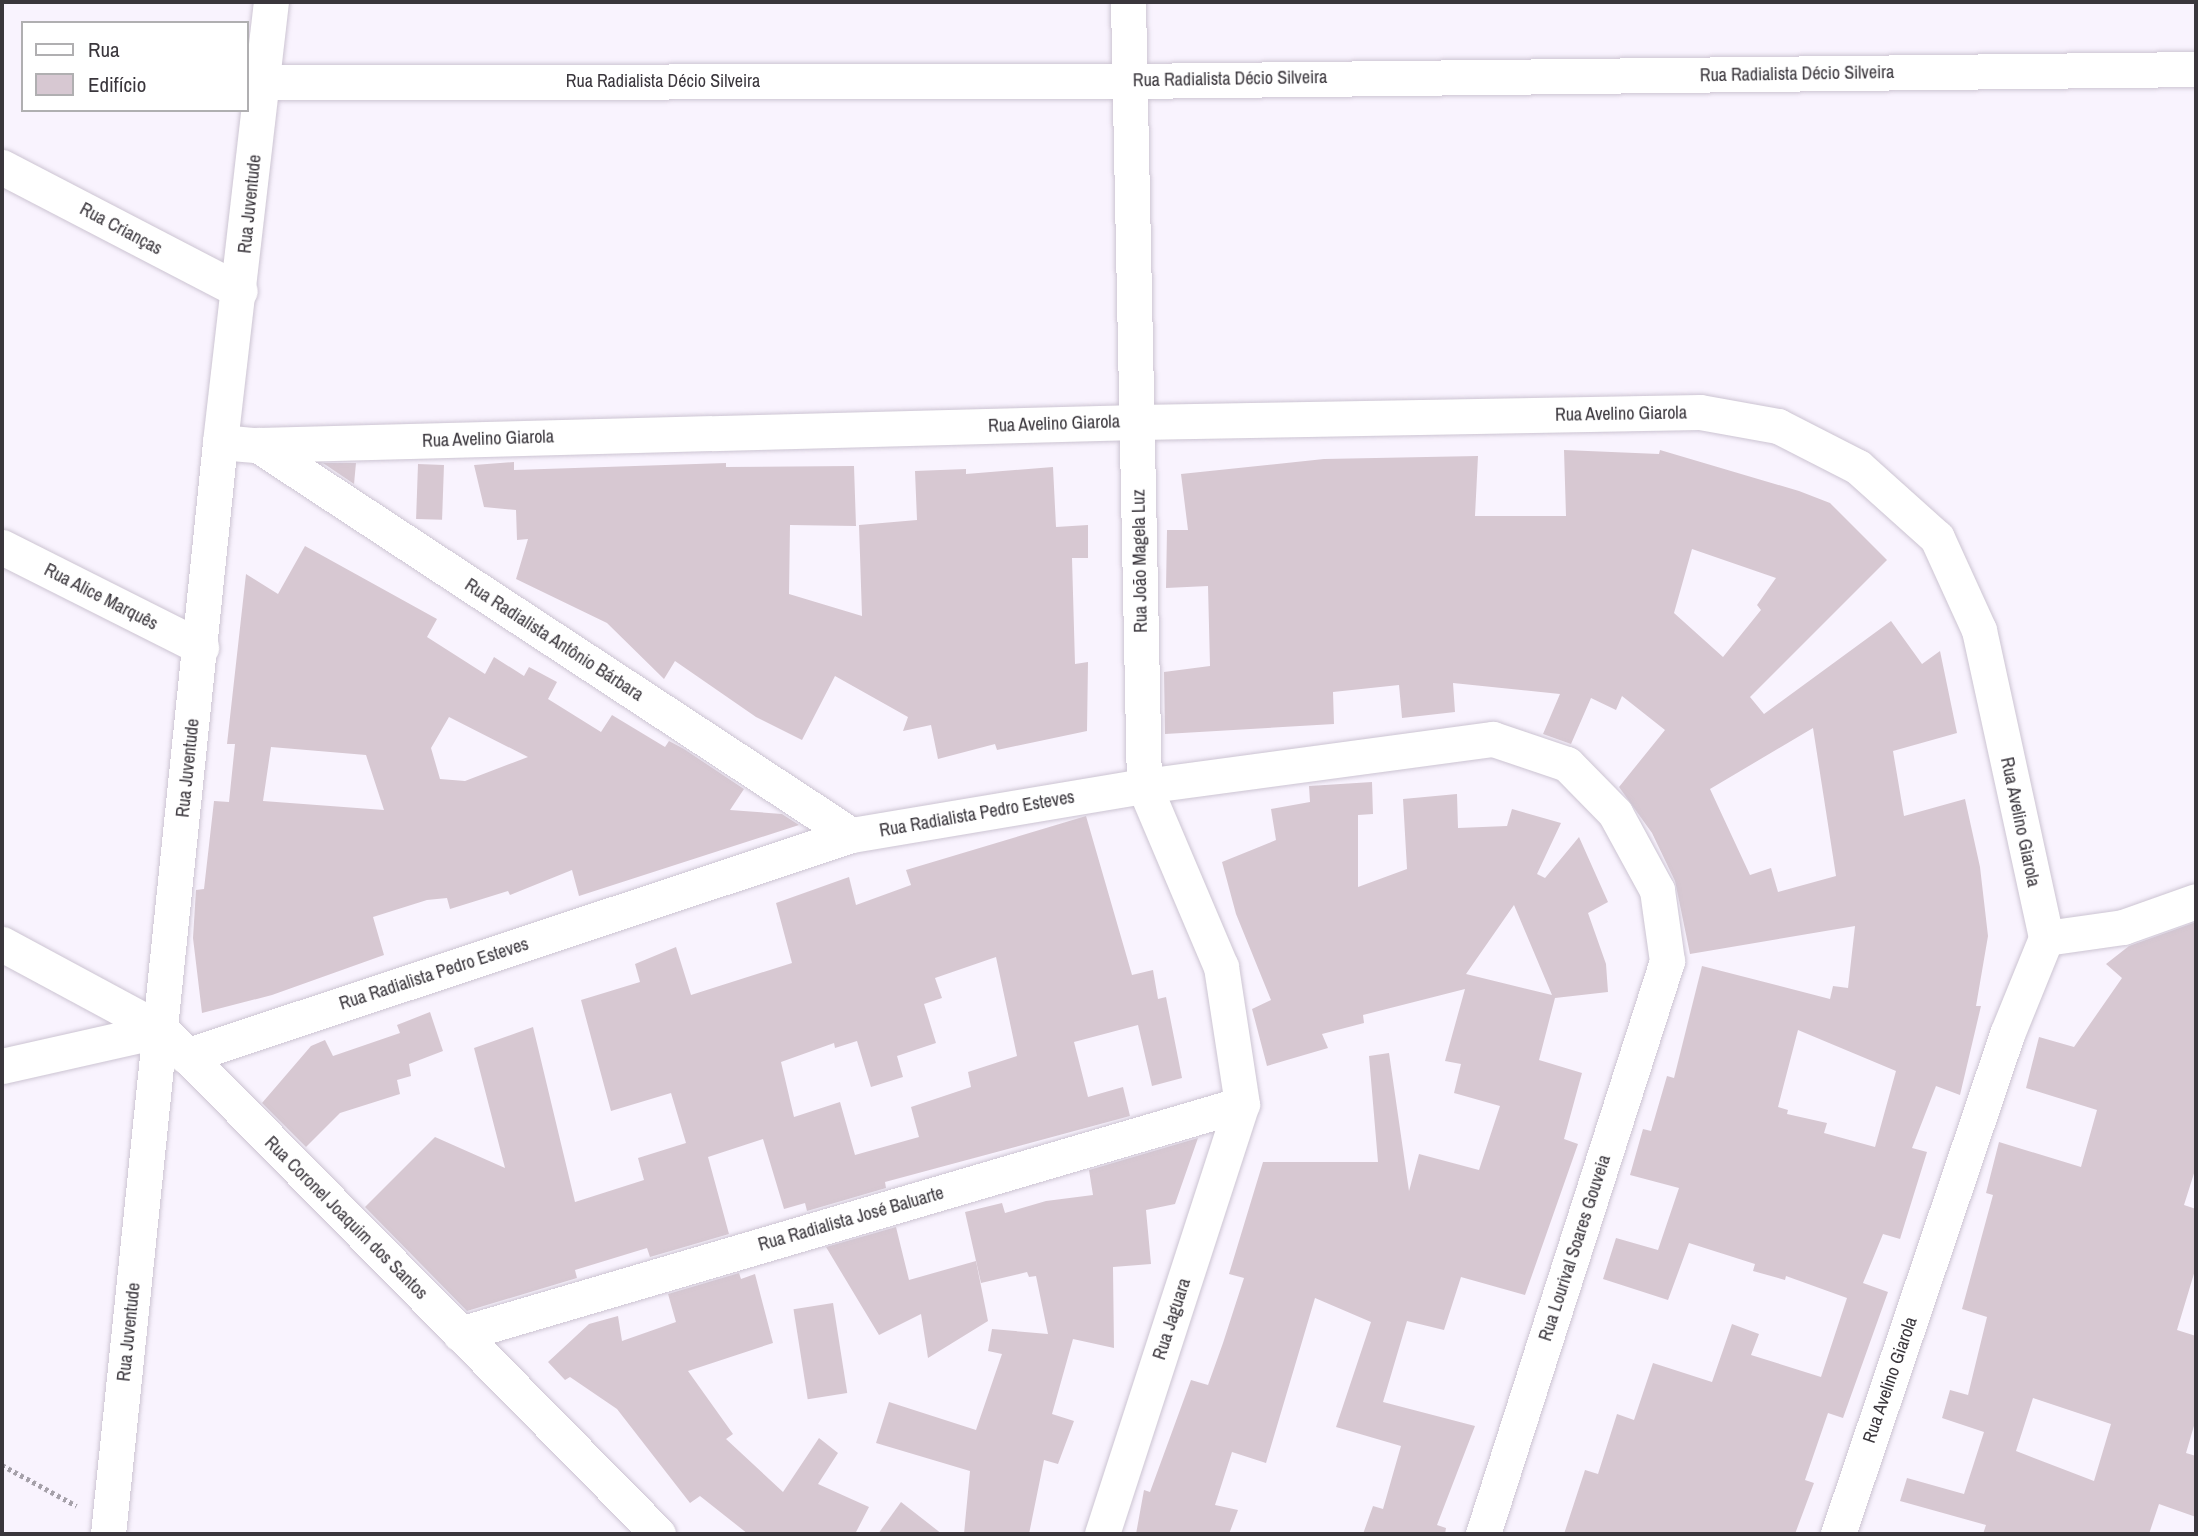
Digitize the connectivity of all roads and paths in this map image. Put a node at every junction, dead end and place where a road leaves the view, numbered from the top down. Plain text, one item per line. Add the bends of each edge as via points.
1 (271, 2) edge
2 (1128, 2) edge
3 (2196, 69) edge
4 (1128, 80) junction
5 (264, 82) junction
6 (2, 167) edge
7 (240, 292) junction
8 (1138, 422) junction
9 (220, 442) junction
10 (258, 445) junction
11 (2, 547) edge
12 (201, 647) junction
13 (1144, 786) junction
14 (851, 835) junction
15 (2196, 901) edge
16 (2046, 938) junction
17 (2, 944) edge
18 (1667, 961) joint
19 (162, 1030) junction
20 (186, 1056) junction
21 (2, 1066) edge
22 (1242, 1104) junction
23 (460, 1334) junction
24 (2, 1465) edge
25 (112, 1531) edge
26 (658, 1534) edge
27 (1102, 1534) edge
28 (1483, 1534) edge
29 (1838, 1534) edge

1 - 5 street, Rua Juventude
2 - 4 street, Rua João Magela Luz
3 - 4 street, Rua Radialista Décio Silveira
4 - 5 street, Rua Radialista Décio Silveira
4 - 8 street, Rua João Magela Luz
5 - 7 street, Rua Juventude
6 - 7 street, Rua Crianças
7 - 9 street, Rua Juventude
8 - 10 street, Rua Avelino Giarola
8 - 13 street, Rua João Magela Luz
8 - 16 street, Rua Avelino Giarola via 1700,412 1778,426 1858,467 1937,537 1979,630
9 - 10 street, Rua Avelino Giarola
9 - 12 street, Rua Juventude
10 - 14 street, Rua Radialista Antônio Bárbara
11 - 12 street, Rua Alice Marquês
12 - 19 street, Rua Juventude
13 - 14 street, Rua Radialista Pedro Esteves
13 - 18 street, Rua Radialista Pedro Esteves via 1493,739 1567,764 1615,813 1657,890
13 - 22 street, Rua João Magela Luz via 1221,967
14 - 20 street, Rua Radialista Pedro Esteves
15 - 16 street via 2123,927
16 - 29 street, Rua Avelino Giarola via 2007,1034
17 - 19 street, Rua Coronel Joaquim dos Santos
18 - 28 street, Rua Lourival Soares Gouveia
19 - 20 street, Rua Coronel Joaquim dos Santos
19 - 21 street
19 - 25 street, Rua Juventude
20 - 23 street, Rua Coronel Joaquim dos Santos
22 - 23 street, Rua Radialista José Baluarte
22 - 27 street, Rua Jaguara
23 - 26 street, Rua Coronel Joaquim dos Santos
24 - 25 path

